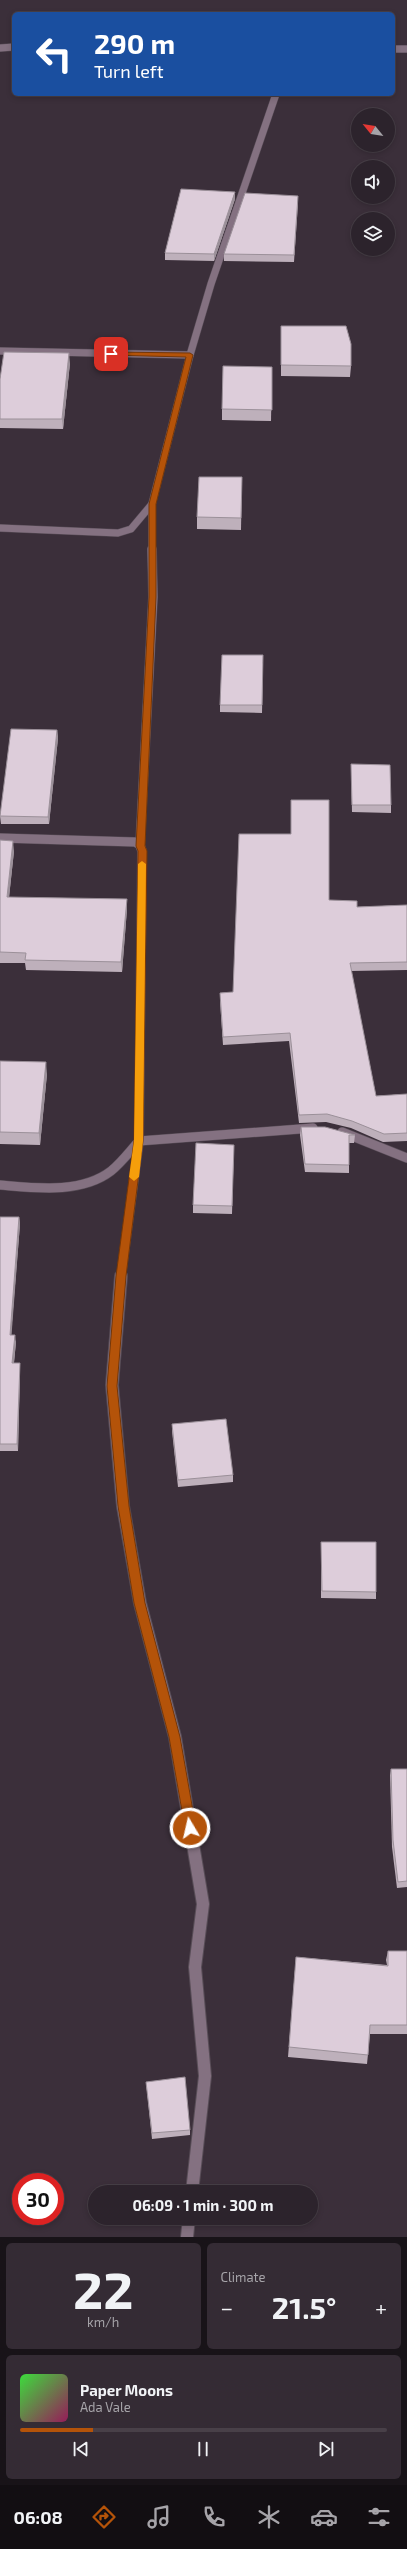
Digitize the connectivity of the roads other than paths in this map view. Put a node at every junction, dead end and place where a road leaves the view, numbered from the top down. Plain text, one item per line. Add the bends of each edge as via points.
1 (12, 47) edge
2 (0, 48) edge
3 (395, 49) edge
4 (407, 49) edge
5 (275, 96) edge
6 (0, 351) edge
7 (190, 355) junction
8 (152, 504) junction
9 (0, 528) edge
10 (0, 838) edge
11 (140, 846) junction
12 (139, 1141) junction
13 (407, 1158) edge
14 (0, 1185) edge
15 (193, 2185) edge
16 (188, 2225) edge
17 (187, 2237) edge

1 - 2 street
3 - 4 street
5 - 7 street via 213,276
6 - 7 street
7 - 8 street
8 - 9 street via 131,530 118,533
8 - 11 street via 153,597
10 - 11 street via 129,842
11 - 12 street via 142,851
12 - 13 street via 269,1130 328,1129 349,1134
12 - 14 street via 111,1172 91,1182 54,1188
12 - 15 street via 121,1276 112,1386 124,1506 140,1603 175,1737 203,1904 195,1967 205,2076
16 - 17 street

